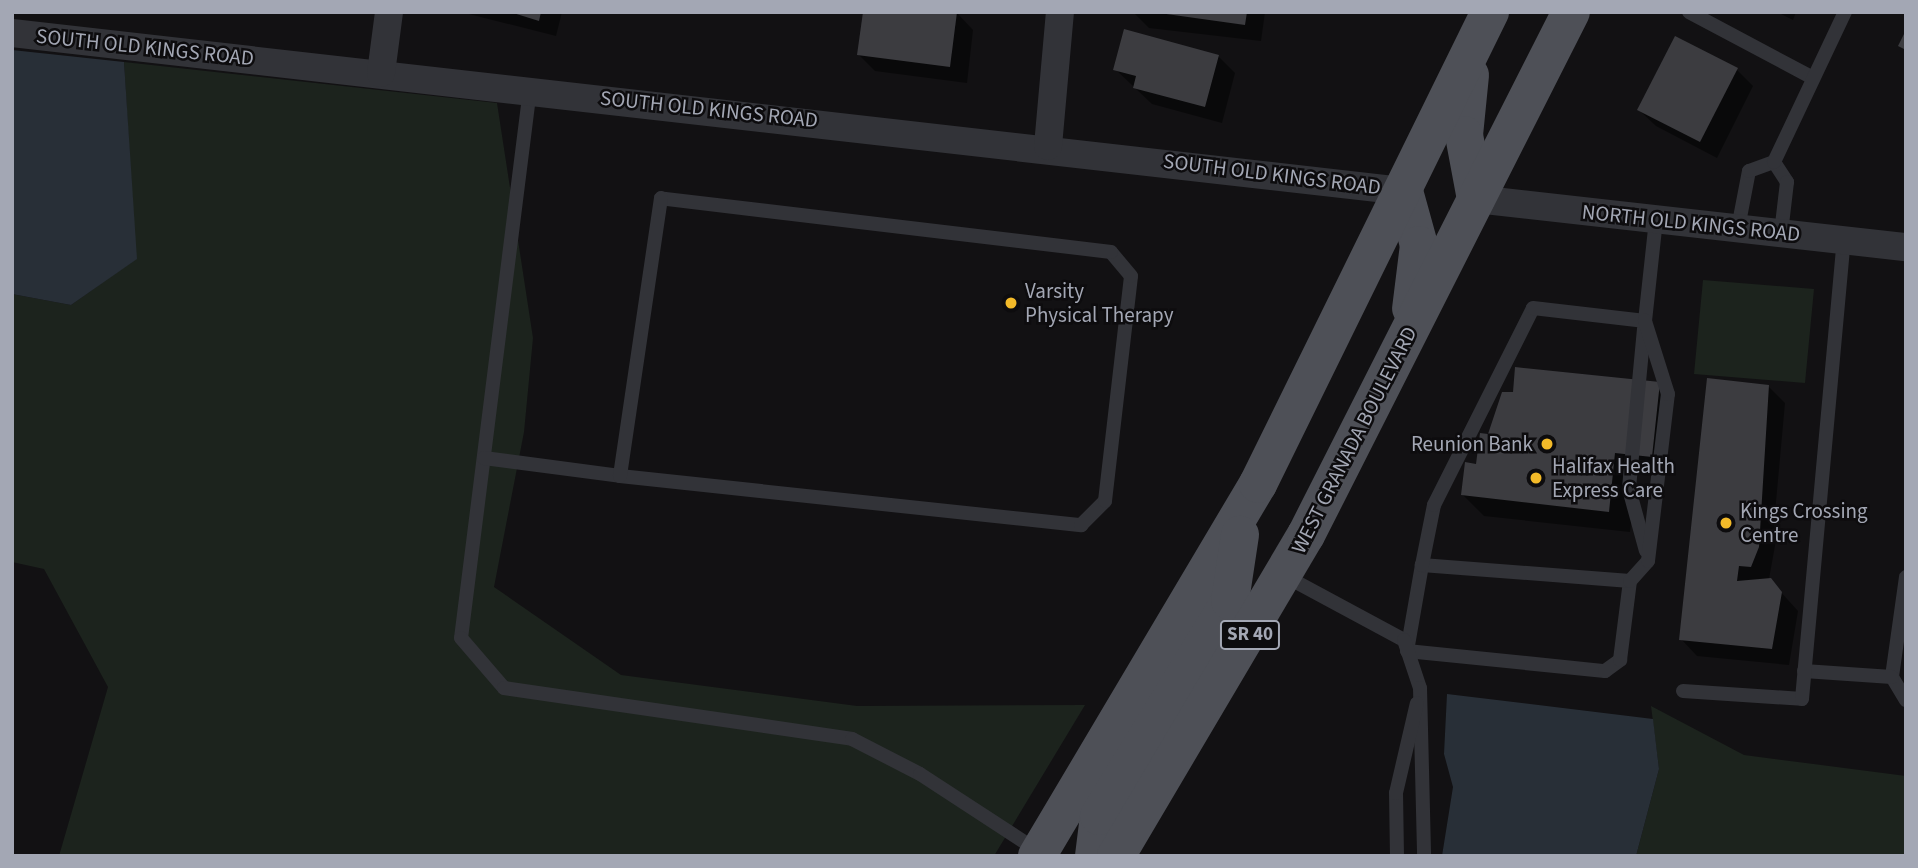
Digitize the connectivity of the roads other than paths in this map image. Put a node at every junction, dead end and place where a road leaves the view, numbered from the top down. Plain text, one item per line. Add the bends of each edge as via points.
1 (389, 12) edge
2 (1060, 12) edge
3 (1571, 12) edge
4 (1689, 12) edge
5 (1845, 12) edge
6 (1482, 29) edge
7 (12, 33) edge
8 (381, 73) junction
9 (1813, 78) junction
10 (530, 89) junction
11 (1048, 146) junction
12 (1774, 162) junction
13 (1404, 191) junction
14 (1476, 199) junction
15 (1656, 219) junction
16 (1738, 228) junction
17 (1781, 233) junction
18 (1844, 240) junction
19 (1906, 247) edge
20 (1645, 321) junction
21 (1408, 335) junction
22 (484, 458) junction
23 (620, 476) junction
24 (1244, 509) junction
25 (1648, 561) junction
26 (1422, 565) junction
27 (1283, 576) junction
28 (1906, 577) edge
29 (1630, 581) junction
30 (1407, 651) junction
31 (1804, 671) junction
32 (1892, 677) junction
33 (1420, 688) junction
34 (1683, 691) dead end
35 (1906, 700) edge
36 (1039, 855) edge
37 (1094, 856) edge
38 (1116, 856) edge
39 (1397, 856) edge
40 (1424, 856) edge

1 - 8 street
2 - 11 street
3 - 14 main road, WEST GRANADA BOULEVARD / SR 40
4 - 9 lane
5 - 9 lane
6 - 13 main road
6 - 14 main road via 1464,135
7 - 8 street, SOUTH OLD KINGS ROAD
8 - 10 street, SOUTH OLD KINGS ROAD
9 - 12 lane
10 - 11 street, SOUTH OLD KINGS ROAD
10 - 22 lane
11 - 13 street, SOUTH OLD KINGS ROAD
12 - 16 lane via 1749,171
12 - 17 lane via 1787,182
13 - 21 main road via 1419,246
13 - 24 main road
14 - 15 street, NORTH OLD KINGS ROAD
14 - 21 main road, WEST GRANADA BOULEVARD / SR 40
15 - 16 street, NORTH OLD KINGS ROAD
15 - 20 lane
16 - 17 street, NORTH OLD KINGS ROAD
17 - 18 street, NORTH OLD KINGS ROAD
18 - 19 street, NORTH OLD KINGS ROAD
18 - 31 lane
20 - 25 lane via 1629,489
20 - 25 lane via 1668,394
20 - 26 lane via 1533,307 1434,505
21 - 27 main road, WEST GRANADA BOULEVARD / SR 40
22 - 23 lane
22 - 36 lane via 461,638 504,688 852,738 920,774
23 - 23 lane via 661,198 1111,253 1131,276 1105,501 1081,525
24 - 36 main road
24 - 37 main road via 1230,601 1099,816
25 - 29 lane
26 - 29 lane
26 - 30 lane
27 - 30 lane via 1404,640
27 - 38 main road, WEST GRANADA BOULEVARD / SR 40
28 - 32 lane
29 - 30 lane via 1620,660 1613,668
30 - 33 lane
31 - 32 lane
31 - 34 lane via 1802,699
32 - 35 lane
33 - 39 lane via 1396,793
33 - 40 lane

